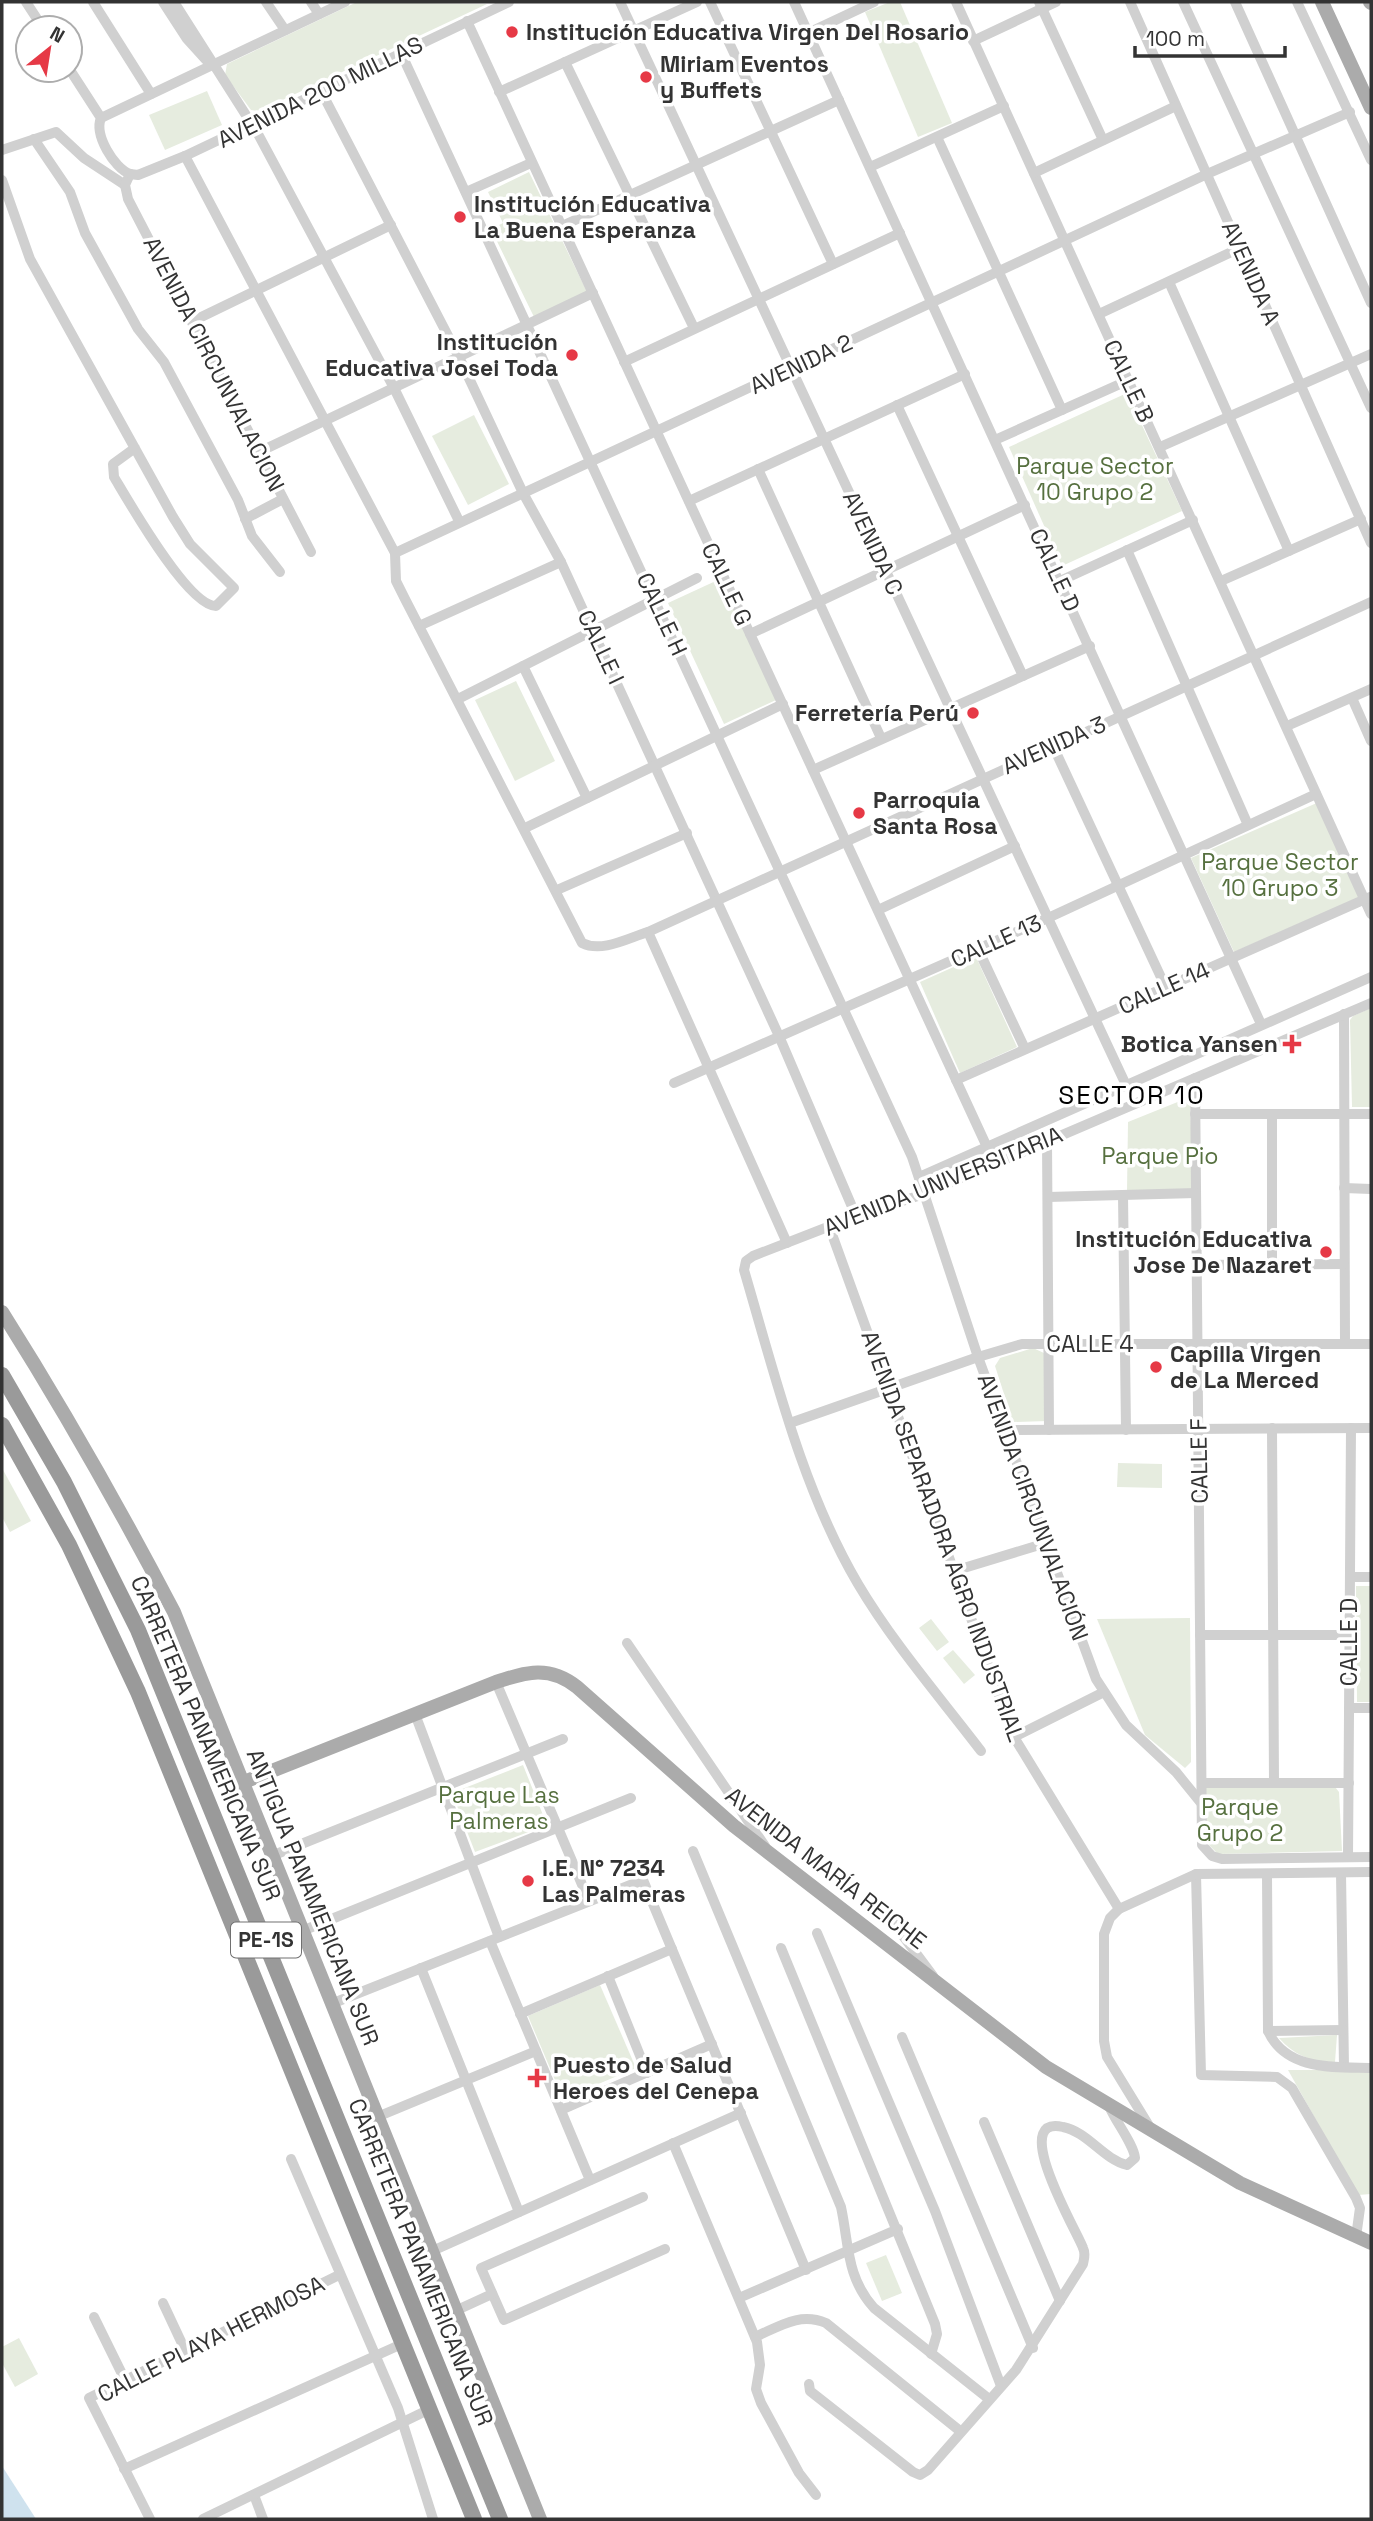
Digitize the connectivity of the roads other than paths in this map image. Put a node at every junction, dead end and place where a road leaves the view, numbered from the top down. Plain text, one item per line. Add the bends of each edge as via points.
1 (93, 2) edge
2 (163, 2) edge
3 (174, 2) edge
4 (266, 2) edge
5 (311, 2) edge
6 (345, 2) edge
7 (509, 2) edge
8 (620, 2) edge
9 (697, 2) edge
10 (710, 2) edge
11 (794, 2) edge
12 (874, 2) edge
13 (956, 2) edge
14 (1056, 2) edge
15 (1130, 2) edge
16 (1183, 2) edge
17 (1235, 2) edge
18 (1297, 2) edge
19 (1322, 2) edge
20 (1041, 5) edge
21 (319, 14) junction
22 (467, 21) junction
23 (285, 30) junction
24 (634, 31) junction
25 (808, 33) junction
26 (974, 41) junction
27 (401, 53) junction
28 (565, 62) junction
29 (215, 63) junction
30 (79, 84) edge
31 (321, 91) junction
32 (499, 92) junction
33 (151, 94) junction
34 (839, 100) junction
35 (1004, 106) junction
36 (1176, 106) junction
37 (1371, 108) edge
38 (1350, 112) junction
39 (101, 118) junction
40 (253, 125) junction
41 (771, 131) junction
42 (1295, 136) junction
43 (937, 137) junction
44 (34, 139) junction
45 (1103, 139) junction
46 (2, 150) edge
47 (185, 156) junction
48 (1252, 156) junction
49 (1371, 160) edge
50 (531, 163) junction
51 (696, 165) junction
52 (870, 167) junction
53 (1034, 173) junction
54 (1207, 174) junction
55 (2, 180) edge
56 (128, 180) junction
57 (466, 192) junction
58 (629, 195) junction
59 (391, 225) junction
60 (562, 226) junction
61 (900, 233) junction
62 (1065, 240) junction
63 (1240, 248) junction
64 (325, 258) junction
65 (833, 264) junction
66 (998, 272) junction
67 (1168, 282) junction
68 (256, 289) junction
69 (593, 293) junction
70 (759, 299) junction
71 (932, 302) junction
72 (1371, 303) edge
73 (1099, 314) junction
74 (192, 321) junction
75 (528, 323) junction
76 (694, 328) junction
77 (1371, 354) edge
78 (459, 357) junction
79 (624, 362) junction
80 (1351, 363) junction
81 (791, 368) junction
82 (965, 374) junction
83 (1129, 380) junction
84 (1301, 385) junction
85 (394, 388) junction
86 (897, 405) junction
87 (1371, 408) edge
88 (1062, 410) junction
89 (1226, 416) junction
90 (327, 421) junction
91 (656, 431) junction
92 (824, 438) junction
93 (995, 440) junction
94 (135, 447) junction
95 (1160, 447) junction
96 (259, 452) junction
97 (591, 461) junction
98 (758, 469) junction
99 (523, 493) junction
100 (283, 499) junction
101 (688, 501) junction
102 (1026, 505) junction
103 (245, 519) junction
104 (1361, 519) junction
105 (1193, 520) junction
106 (459, 522) junction
107 (958, 537) junction
108 (1371, 543) edge
109 (1127, 550) junction
110 (1289, 551) junction
111 (311, 552) dead end
112 (395, 553) junction
113 (561, 562) junction
114 (886, 570) junction
115 (280, 572) dead end
116 (697, 578) dead end
117 (1060, 581) junction
118 (1221, 582) junction
119 (655, 600) junction
120 (818, 602) junction
121 (1371, 602) edge
122 (419, 626) junction
123 (593, 631) junction
124 (750, 634) junction
125 (1090, 646) junction
126 (1256, 656) junction
127 (523, 666) junction
128 (1023, 676) junction
129 (1186, 686) junction
130 (1371, 689) edge
131 (1352, 698) junction
132 (458, 699) junction
133 (783, 704) junction
134 (951, 709) junction
135 (1121, 716) junction
136 (1287, 726) junction
137 (718, 735) junction
138 (881, 738) junction
139 (1371, 741) edge
140 (1053, 746) junction
141 (656, 765) junction
142 (813, 770) junction
143 (982, 777) junction
144 (1316, 794) junction
145 (587, 798) junction
146 (1248, 825) junction
147 (525, 828) junction
148 (687, 833) junction
149 (846, 841) junction
150 (1015, 846) junction
151 (1184, 854) junction
152 (781, 871) junction
153 (1117, 884) junction
154 (557, 890) junction
155 (1368, 898) edge
156 (717, 901) junction
157 (878, 910) junction
158 (1371, 914) edge
159 (1048, 918) junction
160 (648, 932) junction
161 (978, 949) junction
162 (1231, 959) junction
163 (1371, 977) edge
164 (910, 979) junction
165 (1166, 988) junction
166 (1371, 1003) edge
167 (844, 1007) junction
168 (1344, 1014) junction
169 (1095, 1018) junction
170 (1261, 1024) junction
171 (779, 1036) junction
172 (1025, 1049) junction
173 (710, 1066) junction
174 (1195, 1078) junction
175 (956, 1080) junction
176 (674, 1083) dead end
177 (1126, 1085) junction
178 (1195, 1114) junction
179 (1272, 1114) junction
180 (1344, 1114) junction
181 (1371, 1114) edge
182 (1047, 1141) junction
183 (987, 1147) junction
184 (919, 1177) junction
185 (1344, 1188) junction
186 (1371, 1189) edge
187 (1196, 1193) junction
188 (924, 1194) junction
189 (1123, 1195) junction
190 (1048, 1197) junction
191 (856, 1216) junction
192 (829, 1226) junction
193 (787, 1243) junction
194 (1344, 1264) junction
195 (1197, 1265) junction
196 (1272, 1265) junction
197 (2, 1312) edge
198 (1049, 1343) junction
199 (1126, 1344) junction
200 (1345, 1344) junction
201 (1371, 1344) edge
202 (1197, 1345) junction
203 (978, 1357) junction
204 (2, 1375) edge
205 (888, 1388) junction
206 (790, 1423) junction
207 (2, 1424) edge
208 (1351, 1428) junction
209 (1371, 1428) edge
210 (1198, 1429) junction
211 (1272, 1429) junction
212 (1005, 1430) junction
213 (1049, 1430) junction
214 (1126, 1430) junction
215 (1046, 1542) junction
216 (954, 1572) junction
217 (1350, 1577) junction
218 (1371, 1577) edge
219 (1200, 1635) junction
220 (1273, 1635) junction
221 (1349, 1635) junction
222 (628, 1643) dead end
223 (496, 1682) junction
224 (1104, 1692) junction
225 (1349, 1708) junction
226 (1371, 1708) edge
227 (415, 1714) junction
228 (1014, 1737) junction
229 (564, 1740) dead end
230 (981, 1751) dead end
231 (527, 1755) junction
232 (244, 1782) junction
233 (1202, 1783) junction
234 (1274, 1783) junction
235 (1349, 1783) junction
236 (443, 1788) junction
237 (631, 1798) dead end
238 (1202, 1804) junction
239 (558, 1828) junction
240 (693, 1851) dead end
241 (770, 1854) junction
242 (274, 1855) junction
243 (1348, 1857) junction
244 (1371, 1857) edge
245 (471, 1863) junction
246 (1371, 1872) edge
247 (1341, 1873) junction
248 (1196, 1874) junction
249 (1267, 1874) junction
250 (589, 1901) junction
251 (880, 1905) dead end
252 (1119, 1909) junction
253 (302, 1931) junction
254 (817, 1933) dead end
255 (494, 1939) junction
256 (781, 1948) dead end
257 (673, 1949) junction
258 (421, 1968) junction
259 (608, 1976) junction
260 (942, 1987) junction
261 (331, 2004) junction
262 (520, 2014) junction
263 (1343, 2030) junction
264 (1268, 2031) junction
265 (902, 2037) dead end
266 (712, 2044) junction
267 (536, 2051) junction
268 (1344, 2067) junction
269 (1371, 2068) edge
270 (646, 2073) junction
271 (466, 2080) junction
272 (1110, 2108) junction
273 (561, 2110) junction
274 (741, 2113) junction
275 (377, 2117) junction
276 (984, 2122) dead end
277 (1153, 2133) junction
278 (673, 2143) junction
279 (291, 2158) dead end
280 (590, 2180) junction
281 (642, 2197) dead end
282 (519, 2213) junction
283 (898, 2228) junction
284 (1356, 2237) junction
285 (1371, 2243) edge
286 (665, 2249) dead end
287 (430, 2252) junction
288 (846, 2252) junction
289 (806, 2270) junction
290 (339, 2275) junction
291 (492, 2294) junction
292 (739, 2298) junction
293 (1060, 2301) junction
294 (163, 2303) dead end
295 (455, 2311) junction
296 (94, 2317) dead end
297 (755, 2337) junction
298 (404, 2343) junction
299 (1033, 2347) junction
300 (185, 2350) junction
301 (931, 2354) junction
302 (376, 2356) junction
303 (125, 2380) junction
304 (809, 2384) dead end
305 (1001, 2386) junction
306 (989, 2399) junction
307 (430, 2409) junction
308 (404, 2424) junction
309 (960, 2431) junction
310 (124, 2469) junction
311 (254, 2495) junction
312 (816, 2495) dead end
313 (150, 2519) edge
314 (203, 2519) edge
315 (263, 2519) edge
316 (433, 2519) edge
317 (474, 2519) edge
318 (500, 2519) edge
319 (540, 2519) edge

1 - 33 street
2 - 29 street via 194,49
3 - 29 street
4 - 23 street
5 - 21 street
6 - 21 street
7 - 22 street, AVENIDA 200 MILLAS
8 - 24 street, AVENIDA C
9 - 24 street
10 - 41 street
11 - 25 street, CALLE D
12 - 25 street
13 - 26 street, CALLE B
14 - 20 street
15 - 36 street, AVENIDA A
16 - 48 street
17 - 42 street
18 - 38 street
19 - 37 main road
20 - 26 street
20 - 45 street
21 - 23 street
22 - 27 street, AVENIDA 200 MILLAS
22 - 32 street, CALLE G
23 - 29 street
24 - 28 street
24 - 51 street, AVENIDA C
25 - 34 street, CALLE D
26 - 35 street, CALLE B
27 - 31 street, AVENIDA 200 MILLAS
27 - 57 street, CALLE H
28 - 32 street
28 - 58 street
29 - 33 street
29 - 40 street
30 - 39 street, AVENIDA CIRCUNVALACION
31 - 40 street, AVENIDA 200 MILLAS
31 - 59 street, CALLE I
32 - 50 street, CALLE G
33 - 39 street
34 - 41 street
34 - 52 street, CALLE D
35 - 43 street
35 - 53 street, CALLE B
36 - 45 street
36 - 54 street, AVENIDA A
38 - 42 street, AVENIDA 2
38 - 49 street
39 - 56 street, AVENIDA CIRCUNVALACION via 100,135
40 - 47 street, AVENIDA 200 MILLAS
40 - 64 street
41 - 51 street
41 - 65 street
42 - 48 street, AVENIDA 2
42 - 72 street
43 - 52 street
43 - 66 street
44 - 46 street
44 - 56 street via 56,132 84,158
44 - 103 street via 70,192 85,233 138,328 164,362
45 - 53 street
47 - 56 street, AVENIDA 200 MILLAS
47 - 68 street
48 - 54 street, AVENIDA 2
48 - 80 street
50 - 57 street
50 - 60 street, CALLE G
51 - 58 street
51 - 70 street, AVENIDA C
52 - 61 street, CALLE D
53 - 62 street, CALLE B
54 - 62 street, AVENIDA 2
54 - 63 street, AVENIDA A
55 - 94 street via 30,259
56 - 74 street, AVENIDA CIRCUNVALACION via 128,199
57 - 75 street, CALLE H
58 - 60 street
58 - 76 street
59 - 64 street
59 - 78 street, CALLE I
60 - 69 street, CALLE G
61 - 65 street
61 - 71 street, CALLE D
62 - 66 street, AVENIDA 2
62 - 73 street, CALLE B
63 - 67 street
63 - 84 street, AVENIDA A
64 - 68 street
64 - 85 street
65 - 70 street
66 - 71 street, AVENIDA 2
66 - 88 street
67 - 73 street
67 - 89 street
68 - 74 street
68 - 90 street
69 - 75 street
69 - 79 street, CALLE G
70 - 76 street
70 - 81 street, AVENIDA C
71 - 81 street, AVENIDA 2
71 - 82 street, CALLE D
73 - 83 street, CALLE B
74 - 96 street, AVENIDA CIRCUNVALACION
75 - 78 street
75 - 97 street, CALLE H
76 - 79 street
77 - 80 street
78 - 85 street
78 - 99 street, CALLE I
79 - 91 street, CALLE G
80 - 84 street
80 - 87 street
81 - 91 street, AVENIDA 2
81 - 92 street, AVENIDA C
82 - 86 street
82 - 93 street, CALLE D
83 - 88 street
83 - 95 street, CALLE B
84 - 89 street
84 - 104 street, AVENIDA A
85 - 90 street
85 - 106 street
86 - 92 street
86 - 107 street
88 - 93 street
89 - 95 street
89 - 110 street
90 - 96 street
90 - 112 street
91 - 97 street, AVENIDA 2
91 - 101 street, CALLE G
92 - 98 street
92 - 114 street, AVENIDA C
93 - 102 street, CALLE D
94 - 94 street via 190,544 234,588 216,606 202,600 159,552 114,477 113,464
95 - 105 street, CALLE B
96 - 100 street, AVENIDA CIRCUNVALACION
97 - 99 street, AVENIDA 2
97 - 119 street, CALLE H
98 - 101 street
98 - 120 street
99 - 106 street, AVENIDA 2
99 - 113 street, CALLE I
100 - 103 street
100 - 111 street, AVENIDA CIRCUNVALACION
101 - 124 street, CALLE G
102 - 107 street
102 - 117 street, CALLE D
103 - 115 street via 252,536
104 - 108 street, AVENIDA A
104 - 110 street
105 - 109 street
105 - 118 street, CALLE B
106 - 112 street, AVENIDA 2
107 - 114 street
107 - 128 street
109 - 117 street
109 - 129 street
110 - 118 street
112 - 122 street via 396,581
113 - 122 street
113 - 123 street, CALLE I
114 - 120 street
114 - 134 street, AVENIDA C
116 - 119 street
117 - 125 street, CALLE D
118 - 126 street, CALLE B
119 - 123 street
119 - 137 street, CALLE H
120 - 124 street
120 - 138 street
121 - 126 street, AVENIDA 3
122 - 132 street
123 - 127 street
123 - 141 street, CALLE I
124 - 133 street, CALLE G
125 - 128 street
125 - 135 street, CALLE D
126 - 129 street, AVENIDA 3
126 - 136 street, CALLE B
127 - 132 street
127 - 145 street
128 - 134 street
129 - 135 street, AVENIDA 3
129 - 146 street
130 - 131 street
131 - 136 street
131 - 139 street
132 - 147 street
133 - 137 street
133 - 142 street, CALLE G
134 - 138 street
134 - 143 street, AVENIDA C
135 - 140 street, AVENIDA 3
135 - 151 street, CALLE D
136 - 144 street, CALLE B
137 - 141 street
137 - 152 street, CALLE H
138 - 142 street
140 - 143 street, AVENIDA 3
140 - 153 street
141 - 145 street
141 - 148 street, CALLE I
142 - 149 street, CALLE G
143 - 149 street, AVENIDA 3
143 - 150 street, AVENIDA C
144 - 146 street, CALLE 13
144 - 155 street, CALLE B
145 - 147 street
146 - 151 street, CALLE 13
147 - 154 street
148 - 154 street
148 - 156 street, CALLE I
149 - 152 street, AVENIDA 3
149 - 157 street, CALLE G
150 - 157 street
150 - 159 street, AVENIDA C
151 - 153 street, CALLE 13
151 - 162 street, CALLE D
152 - 156 street, AVENIDA 3
152 - 167 street, CALLE H
153 - 159 street, CALLE 13
153 - 165 street
154 - 160 street, AVENIDA 3 via 582,943 599,947
155 - 158 street, CALLE B
155 - 162 street, CALLE 14
156 - 160 street, AVENIDA 3
156 - 171 street, CALLE I
157 - 164 street, CALLE G
159 - 161 street, CALLE 13
159 - 169 street, AVENIDA C
160 - 173 street
161 - 164 street, CALLE 13
161 - 172 street
162 - 165 street, CALLE 14
162 - 170 street, CALLE D
163 - 170 street, AVENIDA UNIVERSITARIA
164 - 167 street, CALLE 13
164 - 175 street, CALLE G
165 - 169 street, CALLE 14
166 - 168 street, AVENIDA UNIVERSITARIA
167 - 171 street, CALLE 13
167 - 184 street, CALLE H
168 - 174 street, AVENIDA UNIVERSITARIA
168 - 180 street
169 - 172 street, CALLE 14
169 - 177 street, AVENIDA C
170 - 177 street, AVENIDA UNIVERSITARIA
171 - 173 street, CALLE 13
171 - 191 street, CALLE I
172 - 175 street, CALLE 14
173 - 176 street, CALLE 13
173 - 193 street
174 - 178 street, CALLE F
174 - 182 street, AVENIDA UNIVERSITARIA
175 - 183 street, CALLE G
177 - 183 street, AVENIDA UNIVERSITARIA
178 - 179 street
178 - 187 street, CALLE F
179 - 180 street
179 - 196 street
180 - 181 street
180 - 185 street
182 - 188 street, AVENIDA UNIVERSITARIA
182 - 190 street
183 - 184 street, AVENIDA UNIVERSITARIA
184 - 188 street, AVENIDA CIRCUNVALACIÓN
185 - 186 street
185 - 194 street
187 - 189 street
187 - 195 street, CALLE F
188 - 191 street, AVENIDA UNIVERSITARIA
188 - 203 street, AVENIDA CIRCUNVALACIÓN
189 - 190 street
189 - 199 street
190 - 198 street
191 - 192 street, AVENIDA UNIVERSITARIA
192 - 193 street, AVENIDA UNIVERSITARIA
192 - 205 street, AVENIDA SEPARADORA AGRO INDUSTRIAL
193 - 206 street, AVENIDA UNIVERSITARIA via 752,1256 744,1270
194 - 196 street
194 - 200 street
195 - 196 street
195 - 202 street, CALLE F
197 - 232 main road, ANTIGUA PANAMERICANA SUR via 85,1447 174,1612
198 - 199 street, CALLE 4
198 - 203 street, CALLE 4 via 1013,1346
198 - 213 street
199 - 202 street, CALLE 4
199 - 214 street
200 - 201 street, CALLE 4
200 - 202 street, CALLE 4
202 - 210 street, CALLE F
203 - 205 street, CALLE 4
203 - 212 street, AVENIDA CIRCUNVALACIÓN
204 - 318 highway, CARRETERA PANAMERICANA SUR / PE-1S via 91,1532 158,1674
205 - 206 street, CALLE 4
205 - 216 street, AVENIDA SEPARADORA AGRO INDUSTRIAL
206 - 230 street via 857,1582
207 - 298 highway, CARRETERA PANAMERICANA SUR / PE-1S via 69,1545 138,1692
208 - 209 street
208 - 211 street
208 - 217 street, CALLE D
210 - 211 street
210 - 214 street
210 - 219 street, CALLE F
211 - 220 street
212 - 213 street
212 - 215 street, AVENIDA CIRCUNVALACIÓN
213 - 214 street
215 - 216 street
215 - 224 street, AVENIDA CIRCUNVALACIÓN
216 - 228 street, AVENIDA SEPARADORA AGRO INDUSTRIAL
217 - 218 street
217 - 221 street, CALLE D
219 - 220 street
219 - 233 street, CALLE F
220 - 221 street
220 - 234 street
221 - 225 street, CALLE D
222 - 241 street
223 - 227 main road, AVENIDA MARÍA REICHE
223 - 231 street
223 - 241 main road, AVENIDA MARÍA REICHE via 535,1670 567,1679
224 - 228 street
224 - 238 street, AVENIDA CIRCUNVALACIÓN via 1126,1725
225 - 226 street
225 - 235 street, CALLE D
227 - 232 main road, AVENIDA MARÍA REICHE
227 - 236 street
228 - 252 street, AVENIDA SEPARADORA AGRO INDUSTRIAL
229 - 231 street
231 - 236 street
231 - 239 street
232 - 242 main road, ANTIGUA PANAMERICANA SUR
233 - 234 street
233 - 238 street, CALLE F
234 - 235 street
235 - 243 street, CALLE D
236 - 242 street
236 - 245 street
237 - 239 street
238 - 243 street, CALLE F via 1202,1845 1212,1856
239 - 245 street
239 - 250 street
240 - 288 street via 841,2207
241 - 260 main road, AVENIDA MARÍA REICHE
242 - 253 main road, ANTIGUA PANAMERICANA SUR
243 - 244 street
245 - 253 street
245 - 255 street
246 - 247 street
247 - 249 street
247 - 263 street
248 - 249 street
248 - 252 street
248 - 284 street via 1201,2075 1277,2077 1292,2088 1356,2198 1360,2208
249 - 264 street
250 - 255 street
250 - 257 street via 643,1880
251 - 260 street
252 - 277 street via 1104,1934 1104,2041 1107,2057
253 - 261 main road, ANTIGUA PANAMERICANA SUR
254 - 305 street via 935,2211
255 - 258 street
255 - 262 street
256 - 283 street
257 - 259 street
257 - 266 street
258 - 261 street
258 - 271 street
259 - 262 street
259 - 270 street
260 - 272 main road, AVENIDA MARÍA REICHE via 1046,2067
261 - 275 main road, ANTIGUA PANAMERICANA SUR
262 - 267 street
263 - 264 street
263 - 268 street
264 - 268 street via 1273,2042 1290,2056 1322,2067
265 - 299 street
266 - 270 street
266 - 274 street
267 - 271 street
267 - 273 street
268 - 269 street
270 - 273 street
271 - 275 street
271 - 282 street
272 - 277 main road, AVENIDA MARÍA REICHE
272 - 293 street via 1135,2151 1132,2163 1120,2163 1062,2126 1052,2127 1042,2141 1044,2161 1085,2254
273 - 280 street
274 - 278 street
274 - 289 street
275 - 287 main road, ANTIGUA PANAMERICANA SUR
276 - 293 street
277 - 284 main road, AVENIDA MARÍA REICHE via 1240,2183
278 - 280 street
278 - 292 street
279 - 290 street
280 - 282 street
281 - 291 street via 481,2269
282 - 287 street
283 - 288 street
283 - 301 street via 935,2323
284 - 285 main road, AVENIDA MARÍA REICHE
286 - 291 street via 504,2320
287 - 295 main road, ANTIGUA PANAMERICANA SUR
288 - 289 street
288 - 301 street via 864,2297
289 - 292 street
290 - 300 street, CALLE PLAYA HERMOSA
290 - 302 street
291 - 295 street
292 - 297 street
293 - 299 street
294 - 300 street
295 - 319 main road, ANTIGUA PANAMERICANA SUR
296 - 303 street
297 - 309 street via 799,2318 827,2323
297 - 312 street via 760,2365 756,2389 761,2403
298 - 302 street
298 - 307 highway, CARRETERA PANAMERICANA SUR / PE-1S
299 - 305 street
300 - 303 street, CALLE PLAYA HERMOSA
301 - 306 street
302 - 308 street
302 - 310 street
303 - 310 street, CALLE PLAYA HERMOSA via 89,2398
304 - 309 street via 810,2391 913,2472 928,2470
305 - 306 street
306 - 309 street
307 - 308 street
307 - 317 highway, CARRETERA PANAMERICANA SUR / PE-1S
308 - 311 street
308 - 316 street
310 - 313 street, CALLE PLAYA HERMOSA
311 - 314 street
311 - 315 street

